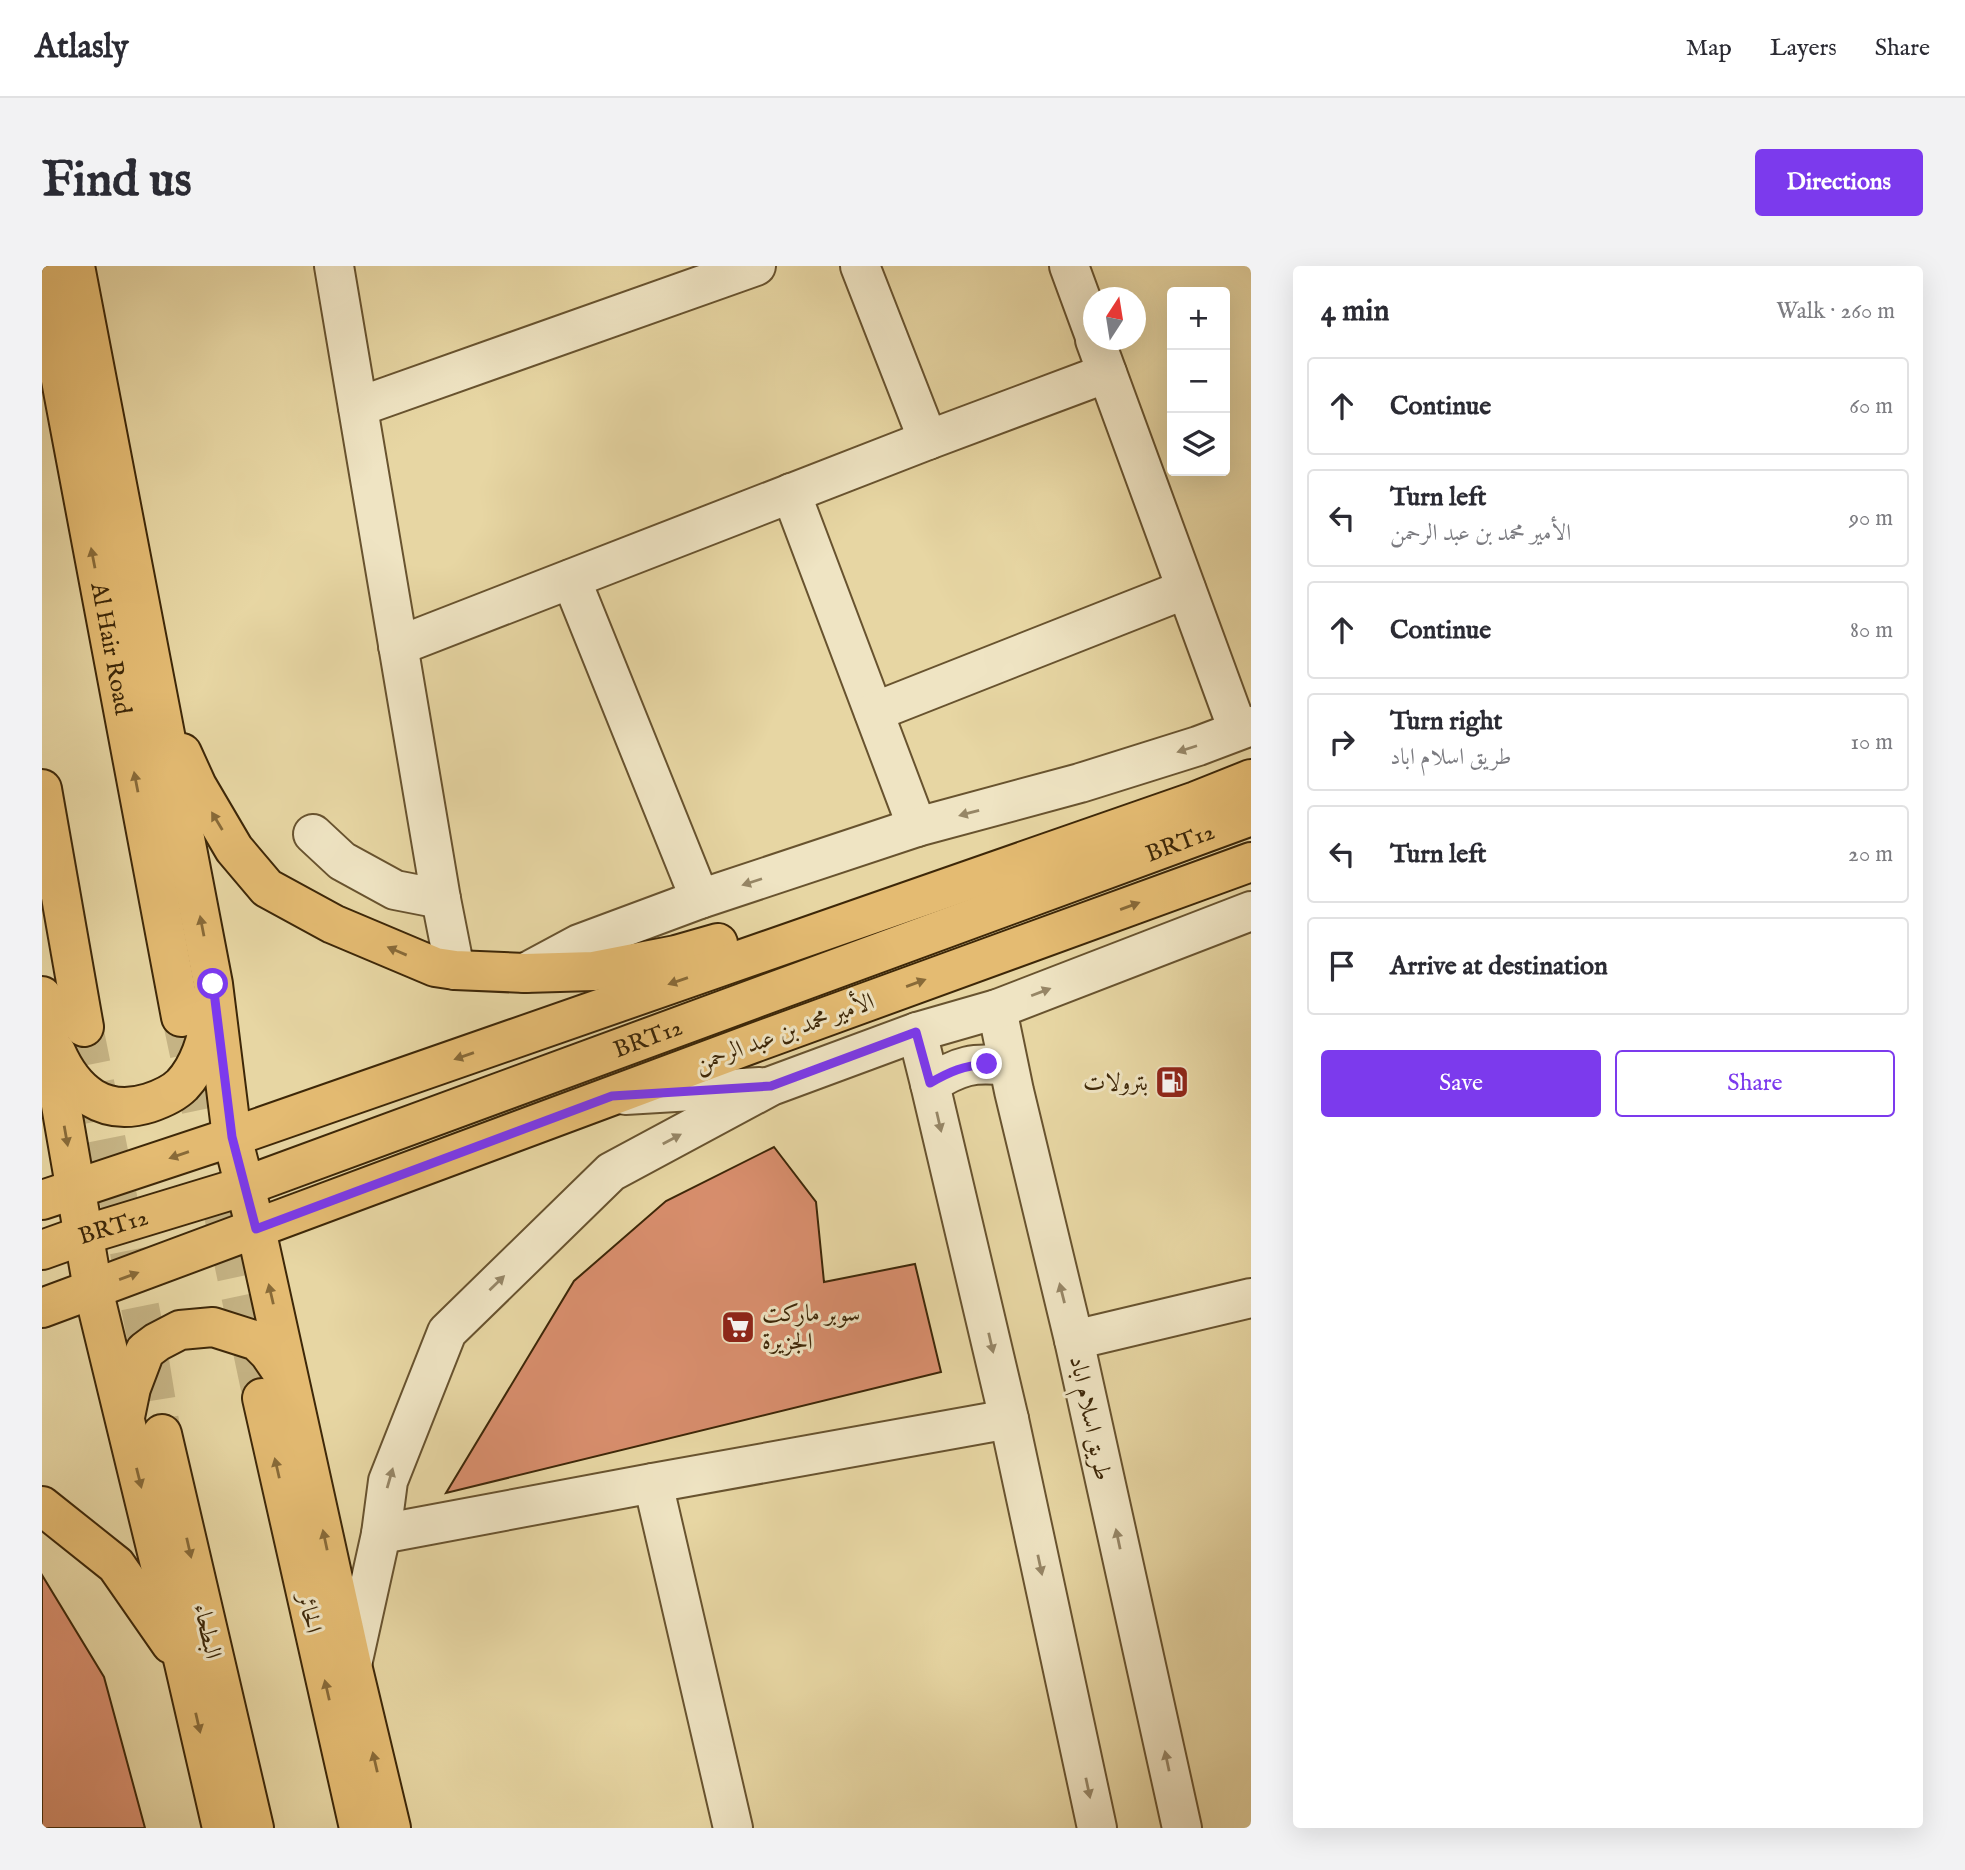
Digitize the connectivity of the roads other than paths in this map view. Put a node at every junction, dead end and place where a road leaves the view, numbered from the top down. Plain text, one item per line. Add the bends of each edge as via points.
1 (75, 266) edge
2 (334, 266) edge
3 (756, 266) edge
4 (860, 266) edge
5 (1069, 266) edge
6 (42, 279) edge
7 (1083, 304) edge
8 (1101, 356) edge
9 (358, 407) junction
10 (928, 440) junction
11 (792, 493) junction
12 (571, 579) junction
13 (1186, 589) junction
14 (398, 646) junction
15 (157, 695) junction
16 (874, 712) junction
17 (1244, 728) edge
18 (1251, 779) edge
19 (42, 789) edge
20 (1196, 801) junction
21 (1251, 816) edge
22 (917, 827) junction
23 (313, 834) dead end
24 (1251, 862) edge
25 (441, 899) junction
26 (700, 899) junction
27 (1251, 911) edge
28 (455, 970) junction
29 (525, 973) junction
30 (213, 984) junction
31 (42, 996) edge
32 (996, 1009) junction
33 (181, 1017) tunnel mouth
34 (66, 1031) junction
35 (916, 1032) junction
36 (1008, 1066) junction
37 (930, 1083) junction
38 (771, 1086) junction
39 (612, 1096) junction
40 (232, 1137) junction
41 (245, 1186) junction
42 (58, 1195) edge
43 (256, 1229) junction
44 (83, 1235) junction
45 (42, 1250) edge
46 (93, 1289) junction
47 (1251, 1298) edge
48 (42, 1308) edge
49 (1074, 1340) junction
50 (277, 1392) junction
51 (1009, 1419) junction
52 (125, 1420) junction
53 (162, 1434) tunnel mouth
54 (653, 1483) junction
55 (42, 1506) edge
56 (381, 1534) junction
57 (184, 1663) junction
58 (352, 1665) junction
59 (222, 1828) edge
60 (254, 1828) edge
61 (359, 1828) edge
62 (391, 1828) edge
63 (733, 1828) edge
64 (1097, 1828) edge
65 (1182, 1828) edge

1 - 15 main road
2 - 9 street
3 - 9 street
4 - 10 street
5 - 7 street
33 -> 6 main road, Al Hair Road
8 - 10 street
8 - 13 street
9 - 14 street
10 - 11 street
11 - 12 street
11 - 16 street
12 - 14 street
12 - 26 street
13 - 16 street
13 - 17 street
14 - 25 street
28 -> 15 main road via 435,967 333,924 267,888 234,849 197,786
30 -> 15 main road
16 - 22 street
17 -> 22 street via 1080,783
18 - 20 main road
19 - 34 main road
20 - 29 main road via 947,864 763,930 676,955 594,971
20 -> 40 main road
21 - 41 main road, BRT12
22 -> 26 street
23 - 25 street via 342,861 395,890
39 -> 24 main road, الأمير محمد بن عبد الرحمن
25 - 28 street
26 - 29 street via 579,944
32 -> 27 street
28 - 29 main road
30 - 34 main road via 206,1038 191,1074 161,1099 119,1108 97,1102 79,1089 62,1066
30 - 40 main road
31 - 34 main road
32 - 35 street
32 - 36 street, طريق اسلام اباد
34 -> 42 main road
35 - 37 street
35 - 38 street
36 - 37 street via 968,1065
49 -> 36 street, طريق اسلام اباد
37 -> 51 street
38 - 39 street
56 -> 38 street via 388,1481 447,1332 611,1172
39 - 43 main road, الأمير محمد بن عبد الرحمن
40 - 41 main road
40 -> 42 main road
41 - 43 main road
41 - 44 main road, BRT12
42 - 44 main road
46 -> 43 main road, الأمير محمد بن عبد الرحمن
50 -> 43 main road
44 - 45 main road, BRT12
44 - 46 main road
46 - 48 main road, الأمير محمد بن عبد الرحمن
46 - 52 main road
47 - 49 street
65 -> 49 street, طريق اسلام اباد
50 - 52 main road via 269,1353 257,1341 213,1327 180,1330 145,1351
58 -> 50 main road
61 -> 50 main road, الحائر
51 - 54 street
51 -> 64 street
52 -> 57 main road
53 -> 60 main road, البطحاء
54 - 56 street
54 - 63 street
55 - 57 main road via 116,1565
56 - 58 street
57 -> 59 main road
62 -> 58 main road

